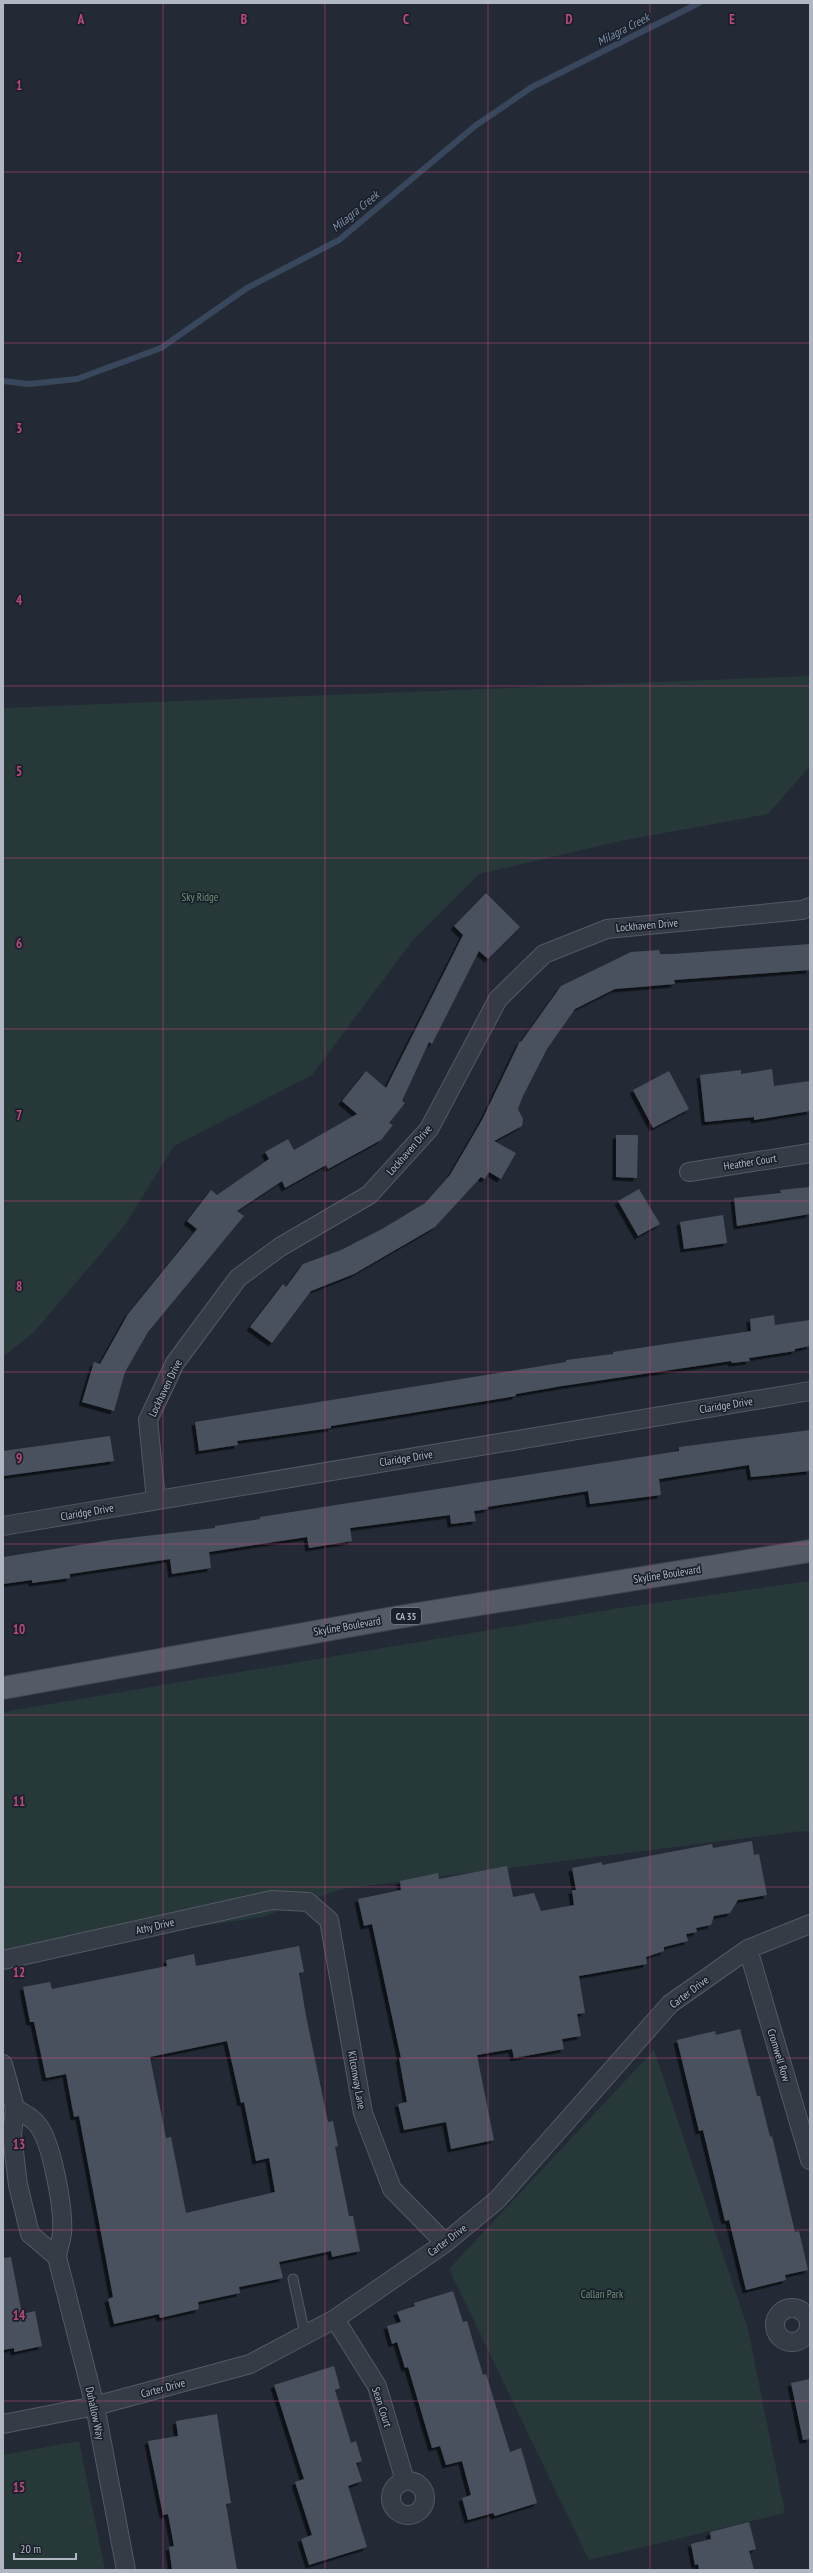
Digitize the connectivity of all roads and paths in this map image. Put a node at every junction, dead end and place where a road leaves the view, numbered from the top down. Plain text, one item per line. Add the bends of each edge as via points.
1 (810, 907) edge
2 (810, 1153) edge
3 (689, 1172) dead end
4 (810, 1391) edge
5 (156, 1500) junction
6 (3, 1526) edge
7 (810, 1551) edge
8 (3, 1688) edge
9 (308, 1902) joint
10 (810, 1924) edge
11 (748, 1950) junction
12 (3, 1960) edge
13 (3, 2064) edge
14 (15, 2108) junction
15 (810, 2160) edge
16 (445, 2243) junction
17 (57, 2257) junction
18 (293, 2279) dead end
19 (335, 2319) junction
20 (305, 2334) junction
21 (95, 2406) junction
22 (3, 2424) edge
23 (405, 2481) dead end
24 (126, 2570) edge

1 - 5 street, Lockhaven Drive via 802,910 607,929 544,954 498,999 429,1129 369,1196 280,1247 238,1278 175,1363 148,1420
2 - 3 street, Heather Court
4 - 5 street, Claridge Drive
5 - 6 street, Claridge Drive
7 - 8 main road, Skyline Boulevard / CA 35 via 393,1618
9 - 12 street, Athy Drive via 272,1900
9 - 16 street, Kilconway Lane via 329,1920 362,2113 392,2189
10 - 11 street, Carter Drive
11 - 15 street, Cromwell Row
11 - 16 street, Carter Drive via 670,2004 497,2200
13 - 14 street
14 - 17 street via 12,2134 18,2184 30,2234
14 - 17 street, Duhallow Way via 37,2123 45,2135 59,2194 62,2233
16 - 19 street, Carter Drive
17 - 21 street, Duhallow Way
18 - 20 lane
19 - 20 street, Carter Drive
19 - 23 street, Sean Court via 377,2386
20 - 21 street, Carter Drive via 250,2364
21 - 22 street, Carter Drive
21 - 24 street, Duhallow Way

